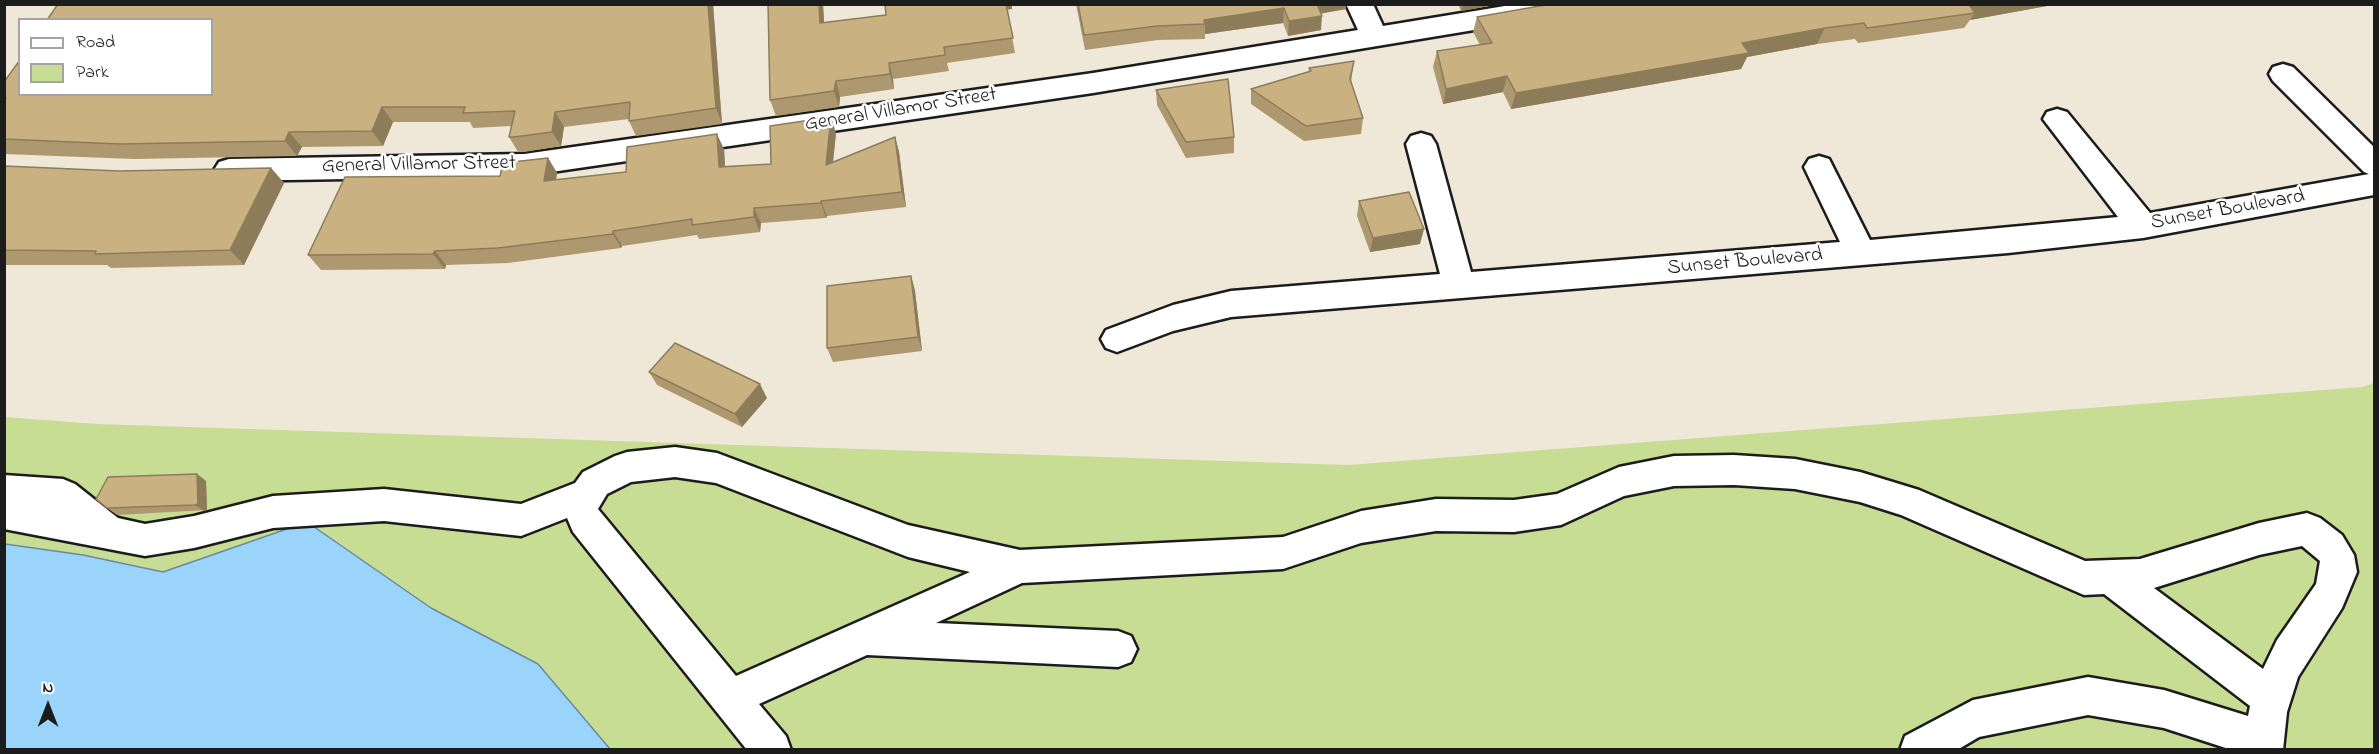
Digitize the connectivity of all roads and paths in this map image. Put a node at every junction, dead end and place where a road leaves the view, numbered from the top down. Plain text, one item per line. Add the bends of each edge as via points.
1 (1359, 4) edge
2 (1576, 4) edge
3 (1375, 38) junction
4 (2283, 74) dead end
5 (2057, 119) dead end
6 (1421, 144) dead end
7 (2374, 164) edge
8 (1819, 167) dead end
9 (205, 170) edge
10 (2374, 184) edge
11 (2143, 226) junction
12 (1861, 254) junction
13 (1459, 287) junction
14 (1117, 339) dead end
15 (4, 490) edge
16 (589, 494) junction
17 (4, 513) edge
18 (111, 532) junction
19 (1020, 567) junction
20 (2110, 577) junction
21 (863, 638) junction
22 (1118, 649) dead end
23 (730, 698) junction
24 (2270, 698) junction
25 (2263, 745) edge
26 (772, 750) edge
27 (1919, 750) edge

1 - 3 street
2 - 3 street, General Villamor Street
3 - 9 street, General Villamor Street via 1094,83 524,165
4 - 7 street
5 - 11 street
6 - 13 street
8 - 12 street
10 - 11 street, Sunset Boulevard
11 - 12 street, Sunset Boulevard
12 - 13 street, Sunset Boulevard
13 - 14 street, Sunset Boulevard via 1231,304 1178,315
15 - 18 street via 63,495
16 - 18 street via 521,520 384,505 273,512 145,540
16 - 19 street via 595,483 627,467 675,462 717,468 908,541
16 - 23 street via 580,507 586,521
17 - 18 street
19 - 20 street via 1283,553 1361,527 1436,515 1515,516 1561,509 1619,482 1674,471 1734,470 1795,474 1860,487 1918,505 2084,578
19 - 21 street
20 - 24 street
20 - 24 street via 2140,576 2259,538 2307,529 2331,546 2339,562 2336,583 2290,653
21 - 22 street
21 - 23 street
23 - 26 street
24 - 25 street
25 - 27 street via 2164,709 2088,696 1972,719

